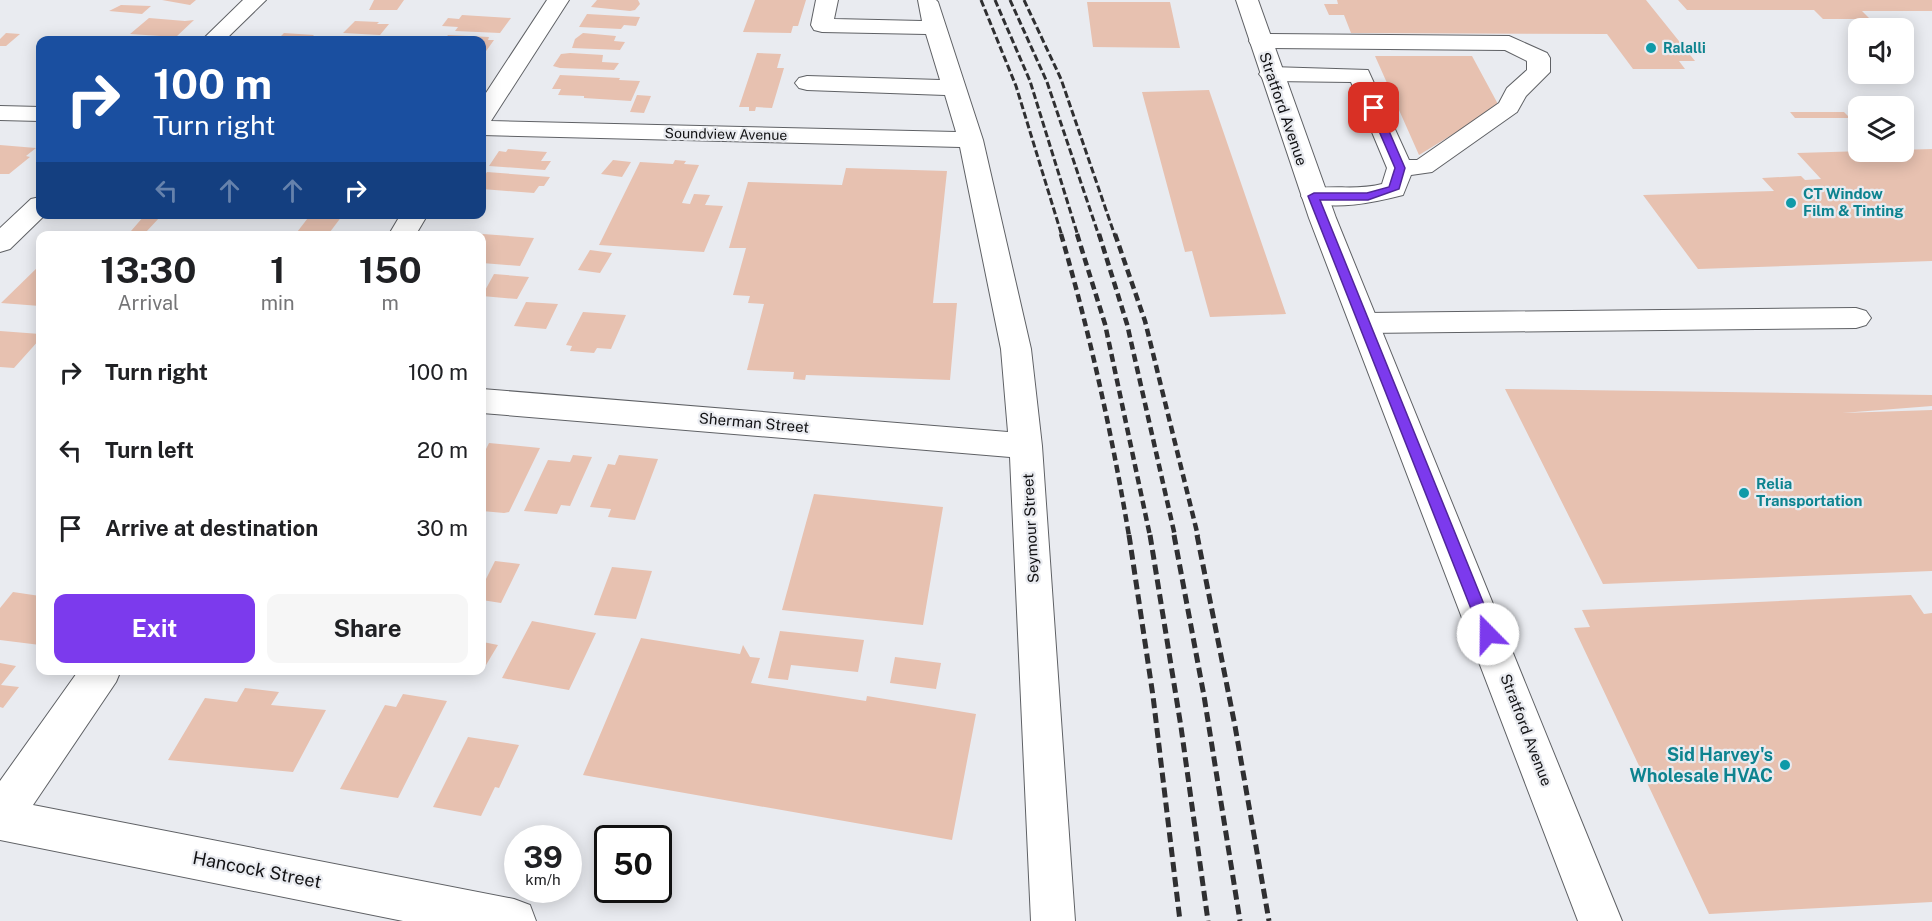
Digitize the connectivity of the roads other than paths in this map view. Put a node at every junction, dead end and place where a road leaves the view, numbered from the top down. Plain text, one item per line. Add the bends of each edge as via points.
1 (255, 0) edge
2 (558, 0) edge
3 (827, 0) edge
4 (1247, 0) edge
5 (927, 2) dead end
6 (934, 28) junction
7 (217, 36) edge
8 (1260, 41) junction
9 (1270, 74) junction
10 (807, 83) dead end
11 (955, 88) junction
12 (486, 110) edge
13 (0, 113) edge
14 (36, 114) edge
15 (486, 128) edge
16 (971, 140) junction
17 (1400, 168) junction
18 (1314, 196) junction
19 (36, 209) edge
20 (0, 243) edge
21 (1856, 318) dead end
22 (1365, 322) junction
23 (486, 401) edge
24 (1026, 446) junction
25 (99, 675) edge
26 (0, 818) edge
27 (514, 921) edge
28 (1053, 921) edge
29 (1600, 921) edge

1 - 7 street
2 - 12 street
3 - 6 street via 822,26
4 - 8 street, Stratford Avenue
5 - 6 street, Seymour Street
6 - 11 street, Seymour Street
8 - 9 street, Stratford Avenue
8 - 17 street via 1509,43 1539,58 1538,72 1515,93 1509,107 1423,167
9 - 17 street via 1360,75
9 - 18 street, Stratford Avenue
10 - 11 street
11 - 16 street, Seymour Street
13 - 14 street
15 - 16 street, Soundview Avenue
16 - 24 street, Seymour Street via 1016,349
17 - 18 street via 1394,189 1368,196
18 - 22 street, Stratford Avenue
19 - 20 street
21 - 22 street
22 - 29 street, Stratford Avenue
23 - 24 street, Sherman Street
24 - 28 street, Seymour Street
25 - 26 street
26 - 27 street, Hancock Street

